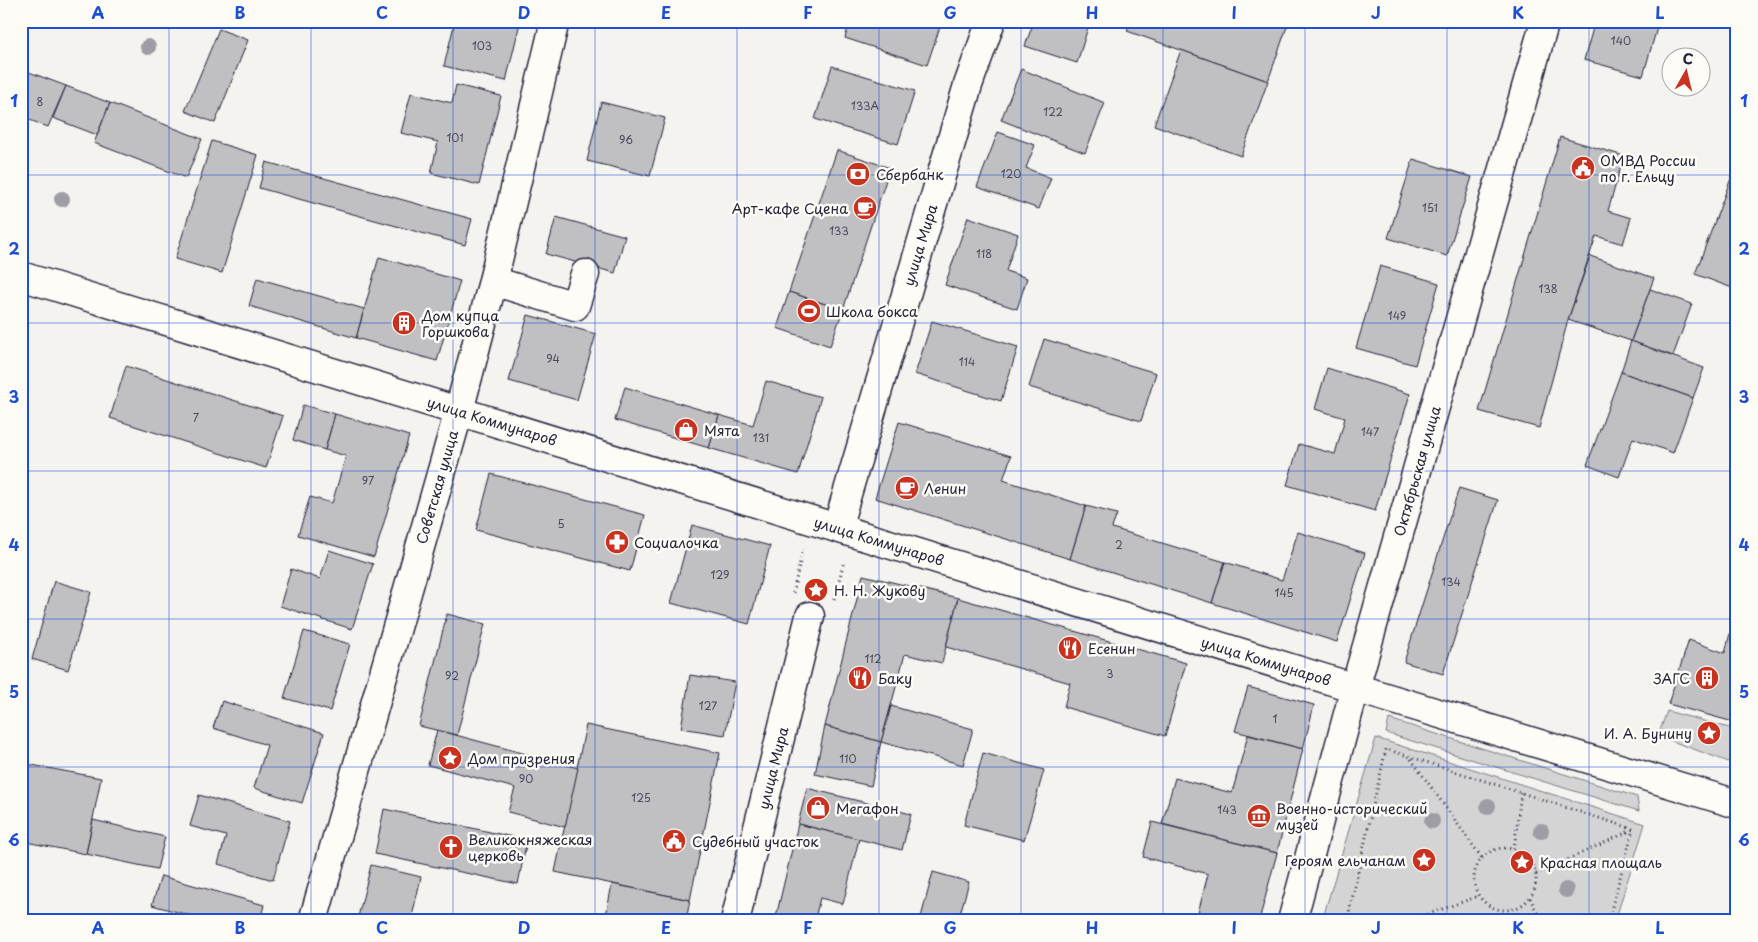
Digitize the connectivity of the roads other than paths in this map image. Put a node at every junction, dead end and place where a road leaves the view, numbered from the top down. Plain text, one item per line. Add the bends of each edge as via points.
1 (555, 21) edge
2 (990, 21) edge
3 (1545, 21) edge
4 (585, 274) dead end
5 (21, 276) edge
6 (493, 282) junction
7 (459, 411) junction
8 (844, 530) junction
9 (810, 616) road end
10 (1355, 688) junction
11 (1737, 804) edge
12 (313, 921) edge
13 (735, 921) edge
14 (1292, 921) edge

1 - 6 street, Советская улица
2 - 8 street, улица Мира via 965,94
3 - 10 street, Октябрьская улица
4 - 6 street via 576,306
5 - 7 street, улица Коммунаров
6 - 7 street, Советская улица
7 - 8 street, улица Коммунаров
7 - 12 street, Советская улица
8 - 10 street, улица Коммунаров
9 - 13 street, улица Мира
10 - 11 street, улица Коммунаров
10 - 14 street, Октябрьская улица

